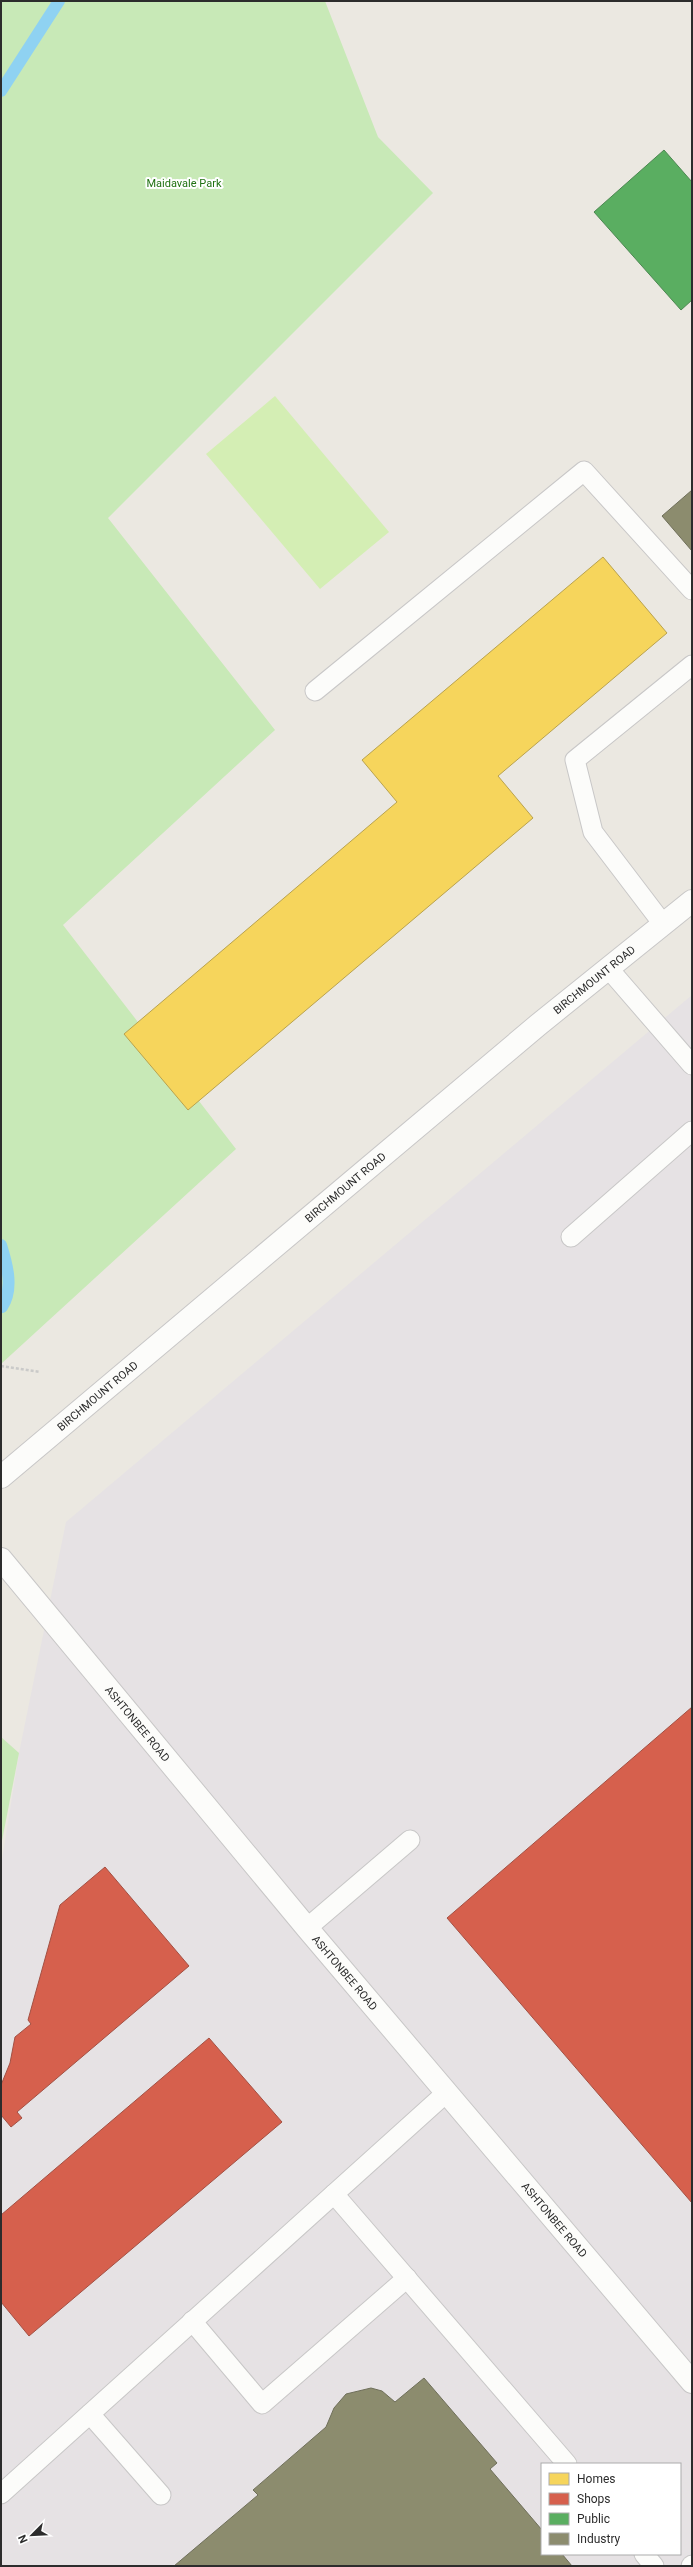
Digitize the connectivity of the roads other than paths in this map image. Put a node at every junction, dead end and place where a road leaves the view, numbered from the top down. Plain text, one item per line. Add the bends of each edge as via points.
1 (692, 590) edge
2 (692, 665) edge
3 (315, 691) dead end
4 (692, 901) edge
5 (663, 924) junction
6 (608, 968) junction
7 (692, 1065) edge
8 (692, 1131) edge
9 (572, 1237) dead end
10 (1, 1477) edge
11 (1, 1559) edge
12 (410, 1840) dead end
13 (307, 1928) junction
14 (446, 2093) junction
15 (334, 2194) junction
16 (407, 2278) junction
17 (192, 2321) junction
18 (692, 2382) edge
19 (90, 2414) junction
20 (566, 2463) edge
21 (1, 2494) edge
22 (161, 2495) dead end
23 (645, 2555) edge
24 (654, 2566) edge

1 - 3 lane via 584,471
2 - 5 lane via 575,760 594,832
4 - 5 street, BIRCHMOUNT ROAD
5 - 6 street, BIRCHMOUNT ROAD
6 - 7 lane
6 - 10 street, BIRCHMOUNT ROAD
8 - 9 lane
11 - 13 street, ASHTONBEE ROAD
12 - 13 lane
13 - 14 street, ASHTONBEE ROAD
14 - 15 lane
14 - 18 street, ASHTONBEE ROAD
15 - 16 lane
15 - 17 lane
16 - 17 lane via 262,2404
16 - 20 lane
17 - 19 lane
19 - 21 lane
19 - 22 lane
23 - 24 lane

